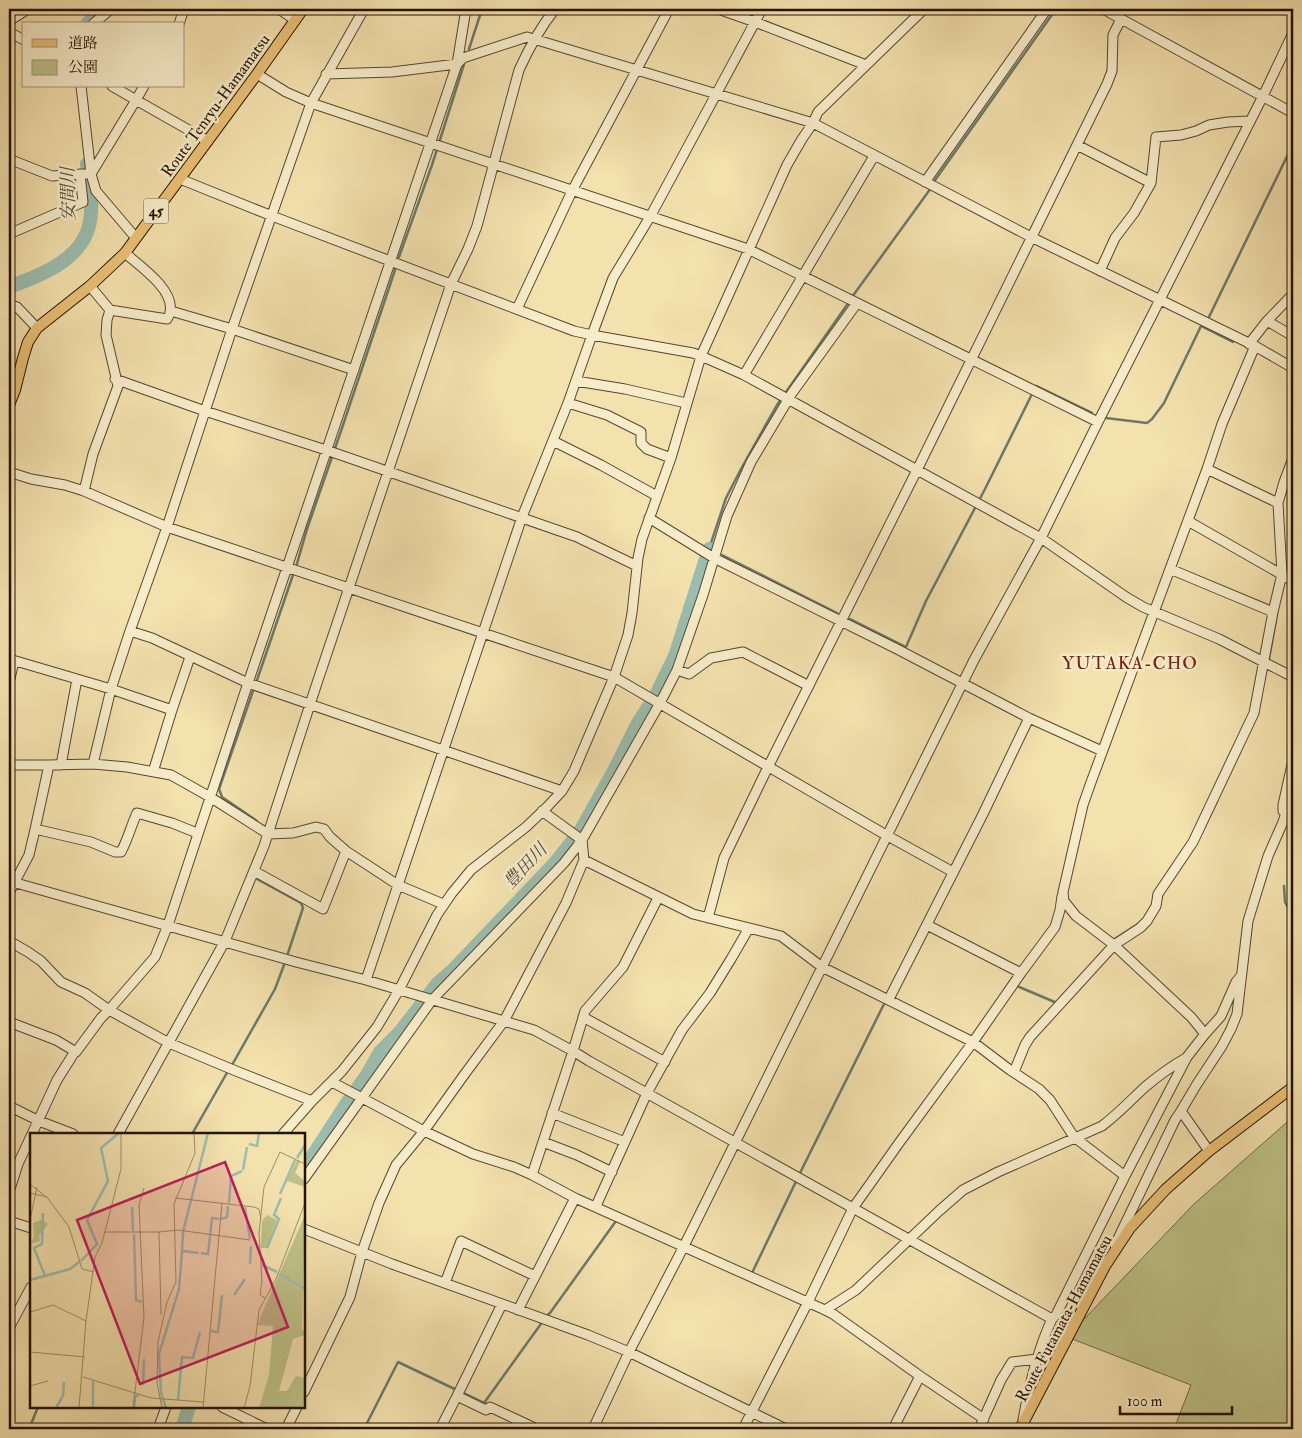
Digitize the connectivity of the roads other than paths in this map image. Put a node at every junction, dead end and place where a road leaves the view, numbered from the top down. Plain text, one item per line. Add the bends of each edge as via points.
1 (28, 9) edge
2 (112, 9) edge
3 (184, 9) edge
4 (279, 9) edge
5 (304, 9) edge
6 (364, 9) edge
7 (466, 9) edge
8 (555, 9) edge
9 (669, 9) edge
10 (718, 9) edge
11 (762, 9) edge
12 (924, 9) edge
13 (1046, 9) edge
14 (1103, 9) edge
15 (1121, 19) junction
16 (295, 20) junction
17 (9, 21) edge
18 (96, 22) edge
19 (180, 22) edge
20 (755, 22) junction
21 (9, 32) edge
22 (1293, 33) edge
23 (22, 39) edge
24 (535, 39) junction
25 (457, 64) junction
26 (866, 65) junction
27 (636, 70) junction
28 (257, 74) junction
29 (326, 74) junction
30 (81, 88) edge
31 (115, 88) edge
32 (143, 88) edge
33 (716, 94) junction
34 (1263, 96) junction
35 (136, 100) junction
36 (311, 103) junction
37 (1293, 113) edge
38 (1250, 121) junction
39 (813, 123) junction
40 (208, 141) junction
41 (435, 145) junction
42 (1077, 145) junction
43 (874, 156) junction
44 (9, 159) edge
45 (494, 164) junction
46 (87, 174) junction
47 (180, 179) junction
48 (926, 183) junction
49 (1151, 183) junction
50 (572, 191) junction
51 (272, 216) junction
52 (650, 216) junction
53 (9, 234) edge
54 (1031, 237) junction
55 (136, 238) junction
56 (748, 249) junction
57 (125, 253) junction
58 (391, 261) junction
59 (1100, 271) junction
60 (803, 276) junction
61 (451, 284) junction
62 (90, 286) junction
63 (1293, 294) edge
64 (1160, 300) junction
65 (856, 302) junction
66 (9, 307) edge
67 (110, 310) junction
68 (516, 310) junction
69 (171, 311) junction
70 (1267, 322) junction
71 (36, 328) junction
72 (232, 329) junction
73 (592, 335) junction
74 (1293, 336) edge
75 (1252, 345) junction
76 (701, 356) junction
77 (971, 360) junction
78 (1293, 368) edge
79 (354, 370) junction
80 (744, 376) junction
81 (115, 378) junction
82 (576, 381) junction
83 (784, 398) junction
84 (568, 403) junction
85 (686, 403) junction
86 (9, 404) edge
87 (205, 411) junction
88 (1098, 422) junction
89 (553, 441) junction
90 (328, 451) junction
91 (671, 458) junction
92 (1293, 458) edge
93 (1207, 469) junction
94 (917, 470) junction
95 (9, 472) edge
96 (388, 472) junction
97 (84, 491) junction
98 (657, 496) junction
99 (1278, 503) junction
100 (522, 517) junction
101 (649, 518) junction
102 (1188, 521) junction
103 (167, 526) junction
104 (1041, 538) junction
105 (713, 557) junction
106 (637, 566) junction
107 (289, 568) junction
108 (1170, 569) junction
109 (1286, 577) edge
110 (349, 588) junction
111 (1154, 612) junction
112 (1273, 612) junction
113 (841, 622) junction
114 (130, 631) junction
115 (483, 633) junction
116 (190, 656) junction
117 (12, 660) edge
118 (1264, 662) junction
119 (677, 670) junction
120 (1293, 676) edge
121 (614, 677) junction
122 (77, 679) junction
123 (9, 683) edge
124 (963, 683) junction
125 (253, 685) junction
126 (809, 686) junction
127 (111, 689) junction
128 (659, 703) junction
129 (310, 705) junction
130 (172, 710) junction
131 (1029, 718) junction
132 (444, 749) junction
133 (1102, 751) junction
134 (1293, 760) edge
135 (93, 764) junction
136 (9, 765) edge
137 (61, 765) junction
138 (49, 766) junction
139 (768, 767) junction
140 (153, 772) junction
141 (562, 790) junction
142 (1293, 792) edge
143 (210, 797) junction
144 (542, 811) junction
145 (1293, 812) edge
146 (1283, 822) junction
147 (35, 830) junction
148 (198, 834) junction
149 (268, 834) junction
150 (886, 835) junction
151 (582, 840) junction
152 (346, 851) junction
153 (584, 860) junction
154 (254, 871) junction
155 (953, 872) junction
156 (12, 882) edge
157 (398, 885) junction
158 (1063, 892) junction
159 (9, 894) edge
160 (658, 898) junction
161 (443, 904) junction
162 (708, 918) junction
163 (168, 925) junction
164 (927, 925) junction
165 (749, 928) junction
166 (9, 941) edge
167 (224, 941) junction
168 (1114, 945) junction
169 (822, 967) junction
170 (1021, 972) junction
171 (1242, 974) junction
172 (366, 980) junction
173 (399, 990) junction
174 (889, 999) junction
175 (431, 1000) junction
176 (109, 1010) junction
177 (583, 1017) junction
178 (504, 1021) junction
179 (9, 1022) edge
180 (1205, 1034) junction
181 (974, 1042) junction
182 (169, 1043) junction
183 (573, 1051) junction
184 (76, 1052) junction
185 (1187, 1057) junction
186 (665, 1062) junction
187 (1014, 1072) junction
188 (332, 1082) junction
189 (1293, 1087) edge
190 (647, 1093) junction
191 (361, 1097) junction
192 (312, 1101) junction
193 (9, 1106) edge
194 (1181, 1111) junction
195 (552, 1113) junction
196 (39, 1121) junction
197 (424, 1131) junction
198 (33, 1133) edge
199 (70, 1133) edge
200 (119, 1133) edge
201 (283, 1133) edge
202 (1074, 1138) junction
203 (30, 1139) edge
204 (543, 1142) junction
205 (625, 1142) junction
206 (735, 1142) junction
207 (1209, 1151) junction
208 (612, 1172) junction
209 (532, 1175) junction
210 (1125, 1176) junction
211 (305, 1178) edge
212 (9, 1192) edge
213 (575, 1198) junction
214 (596, 1206) junction
215 (853, 1208) junction
216 (9, 1220) edge
217 (30, 1228) edge
218 (305, 1229) edge
219 (908, 1239) junction
220 (684, 1246) junction
221 (362, 1252) junction
222 (1105, 1266) junction
223 (535, 1276) junction
224 (445, 1283) junction
225 (30, 1289) edge
226 (808, 1302) junction
227 (502, 1304) junction
228 (518, 1310) junction
229 (825, 1310) junction
230 (1052, 1319) junction
231 (9, 1328) edge
232 (629, 1352) junction
233 (1037, 1359) junction
234 (920, 1376) junction
235 (305, 1390) edge
236 (459, 1392) junction
237 (166, 1408) edge
238 (224, 1408) edge
239 (296, 1408) edge
240 (751, 1413) junction
241 (984, 1419) junction
242 (1021, 1427) edge
243 (158, 1429) edge
244 (267, 1429) edge
245 (286, 1429) edge
246 (440, 1429) edge
247 (536, 1429) edge
248 (593, 1429) edge
249 (743, 1429) edge
250 (786, 1429) edge
251 (893, 1429) edge
252 (979, 1429) edge

1 - 17 street
2 - 18 street
3 - 19 street
4 - 16 street
5 - 16 main road, Route Tenryu-Hamamatsu / 45
6 - 29 street
7 - 25 street
8 - 24 street
9 - 27 street
10 - 20 street
11 - 20 street
12 - 26 street
13 - 48 street
14 - 15 street
15 - 34 street
15 - 42 street via 1113,35 1112,71
16 - 28 main road, Route Tenryu-Hamamatsu / 45
20 - 26 street
20 - 33 street
21 - 23 street
22 - 34 street
24 - 25 street via 527,37 463,58
24 - 27 street
24 - 45 street via 519,70
25 - 29 street via 392,72
25 - 41 street
26 - 39 street via 818,112
27 - 33 street
27 - 50 street
28 - 36 street
28 - 40 main road, Route Tenryu-Hamamatsu / 45
29 - 36 street
30 - 46 street
31 - 35 street
32 - 35 street
33 - 39 street
33 - 52 street
34 - 37 street
34 - 38 street
35 - 40 street
35 - 46 street
36 - 41 street
36 - 51 street
38 - 49 street via 1209,125 1181,135 1156,137
38 - 64 street
39 - 43 street
39 - 56 street via 787,165
40 - 47 main road, Route Tenryu-Hamamatsu / 45
41 - 45 street
41 - 58 street
42 - 49 street
42 - 54 street
43 - 48 street
43 - 60 street
44 - 46 street via 52,176
45 - 50 street
45 - 61 street via 477,226
46 - 53 street via 83,202
46 - 55 street via 96,191
47 - 51 street
47 - 55 main road, Route Tenryu-Hamamatsu / 45
48 - 54 street
49 - 59 street via 1115,238
50 - 52 street
50 - 68 street
51 - 58 street
51 - 72 street
52 - 56 street
52 - 73 street via 613,278
54 - 59 street
54 - 77 street
55 - 57 main road, Route Tenryu-Hamamatsu / 45
56 - 60 street
56 - 76 street
57 - 62 main road, Route Tenryu-Hamamatsu / 45
57 - 69 street via 157,280 168,294
58 - 61 street
58 - 79 street
59 - 64 street
60 - 65 street
60 - 80 street
61 - 68 street
61 - 96 street
62 - 67 street
62 - 71 main road, Route Tenryu-Hamamatsu / 45
63 - 70 street
64 - 75 street
64 - 88 street
65 - 77 street
65 - 83 street
66 - 71 street via 14,306
67 - 69 street via 166,319
67 - 81 street via 106,335
68 - 73 street
69 - 72 street
70 - 74 street
70 - 75 street
71 - 86 main road, Route Tenryu-Hamamatsu / 45 via 28,342
72 - 79 street
72 - 87 street
73 - 76 street
73 - 82 street
75 - 78 street
75 - 93 street
76 - 80 street
76 - 85 street
77 - 88 street
77 - 94 street
79 - 90 street
80 - 83 street
81 - 87 street
81 - 97 street via 118,386
82 - 84 street
82 - 85 street
83 - 94 street
83 - 105 street via 740,483
84 - 89 street
84 - 91 street via 641,432 641,443 647,449
85 - 91 street
87 - 90 street
87 - 103 street
88 - 104 street
89 - 98 street
89 - 100 street
90 - 96 street
90 - 107 street
91 - 98 street
92 - 99 street
93 - 99 street
93 - 102 street
94 - 104 street
94 - 113 street
95 - 97 street
96 - 100 street
96 - 110 street
97 - 103 street
98 - 101 street
99 - 109 street
100 - 106 street via 577,537
100 - 115 street
101 - 105 street
101 - 106 street
102 - 108 street
102 - 109 street
103 - 107 street
103 - 114 street
104 - 111 street via 1126,597
104 - 124 street
105 - 113 street
105 - 119 street
106 - 121 street via 628,635
107 - 110 street
107 - 125 street
108 - 111 street
108 - 112 street
109 - 112 street
110 - 115 street
110 - 129 street
111 - 118 street
111 - 133 street
112 - 118 street
113 - 124 street
113 - 126 street
114 - 116 street
114 - 127 street
115 - 121 street
115 - 132 street
116 - 125 street
116 - 130 street
117 - 122 street
117 - 123 street
118 - 120 street
118 - 168 street via 1254,713 1193,842 1158,894 1156,906 1147,921
119 - 126 street via 690,674 711,658 743,652
119 - 128 street
121 - 128 street
121 - 141 street via 578,763
122 - 127 street
122 - 137 street
124 - 131 street
124 - 150 street
125 - 129 street
125 - 143 street
126 - 139 street
127 - 130 street
127 - 135 street
128 - 139 street
128 - 151 street
129 - 132 street
129 - 149 street
130 - 140 street
131 - 133 street
131 - 155 street
132 - 141 street
132 - 157 street
133 - 158 street via 1083,805
134 - 146 street via 1283,805
135 - 137 street
135 - 140 street
136 - 138 street
137 - 138 street
138 - 147 street
139 - 150 street
139 - 162 street via 724,858
140 - 143 street via 171,775
141 - 144 street
142 - 146 street
143 - 148 street
143 - 149 street
144 - 151 street
144 - 161 street via 471,870
145 - 146 street
146 - 171 street via 1268,856 1248,921
147 - 148 street via 91,842 115,852 121,852 136,813
147 - 156 street via 29,855
148 - 163 street
149 - 152 street via 293,833 316,827 324,829
149 - 154 street
150 - 155 street
150 - 169 street
151 - 153 street
151 - 175 street via 564,863
152 - 154 street via 323,909
152 - 157 street
153 - 160 street
153 - 178 street via 566,903
154 - 167 street
155 - 164 street
156 - 159 street
156 - 163 street
157 - 161 street
157 - 172 street
158 - 168 street via 1064,900 1076,916
158 - 170 street via 1055,927
160 - 162 street
160 - 177 street via 622,967
161 - 173 street
162 - 165 street
163 - 167 street
163 - 176 street via 155,957
164 - 170 street
164 - 174 street
165 - 169 street via 781,936
165 - 186 street via 682,1030
166 - 176 street via 41,961 61,982 85,993
167 - 172 street
167 - 182 street
168 - 180 street
168 - 187 street via 1030,1037
169 - 174 street
169 - 206 street
170 - 181 street
171 - 180 street via 1221,1016
171 - 194 street via 1237,1014 1231,1029
172 - 173 street
173 - 175 street
173 - 188 street via 377,1027
174 - 181 street
175 - 178 street
175 - 191 street
176 - 182 street
176 - 184 street
177 - 183 street
177 - 186 street
178 - 183 street via 534,1030
178 - 197 street
179 - 184 street via 56,1040
180 - 185 street
181 - 187 street
181 - 215 street via 898,1142
182 - 192 street
182 - 200 street
183 - 190 street
183 - 195 street
184 - 196 street via 56,1080
185 - 202 street via 1146,1086 1116,1116
185 - 210 street
186 - 190 street
187 - 202 street via 1050,1100
188 - 191 street
188 - 192 street
189 - 207 main road, Route Futamata-Hamamatsu
190 - 205 street
190 - 206 street
191 - 197 street
191 - 211 street
192 - 201 street
193 - 196 street
194 - 207 street
194 - 222 street
195 - 204 street
195 - 205 street
196 - 198 street
196 - 199 street
197 - 209 street via 473,1154
197 - 221 street via 396,1165
202 - 210 street
202 - 219 street via 963,1190
203 - 212 street
204 - 208 street
204 - 209 street
205 - 208 street
206 - 215 street
206 - 220 street
207 - 222 main road, Route Futamata-Hamamatsu via 1166,1189 1130,1228
208 - 214 street
209 - 213 street
210 - 230 street
213 - 214 street
213 - 223 street
214 - 220 street
215 - 219 street
215 - 226 street
216 - 217 street
218 - 221 street
219 - 229 street via 856,1290
219 - 230 street
220 - 226 street
220 - 232 street
221 - 224 street
221 - 235 street via 350,1297
222 - 242 main road, Route Futamata-Hamamatsu
223 - 224 street via 461,1241
223 - 228 street
224 - 227 street
225 - 231 street
226 - 229 street
226 - 240 street
227 - 228 street
227 - 236 street
228 - 232 street
229 - 234 street
230 - 233 street
232 - 240 street
232 - 248 street
233 - 241 street via 1012,1362
233 - 242 street
234 - 241 street
234 - 251 street
236 - 246 street
236 - 247 street via 486,1410 490,1407
237 - 243 street
238 - 244 street
239 - 245 street
240 - 249 street
240 - 250 street
241 - 252 street

